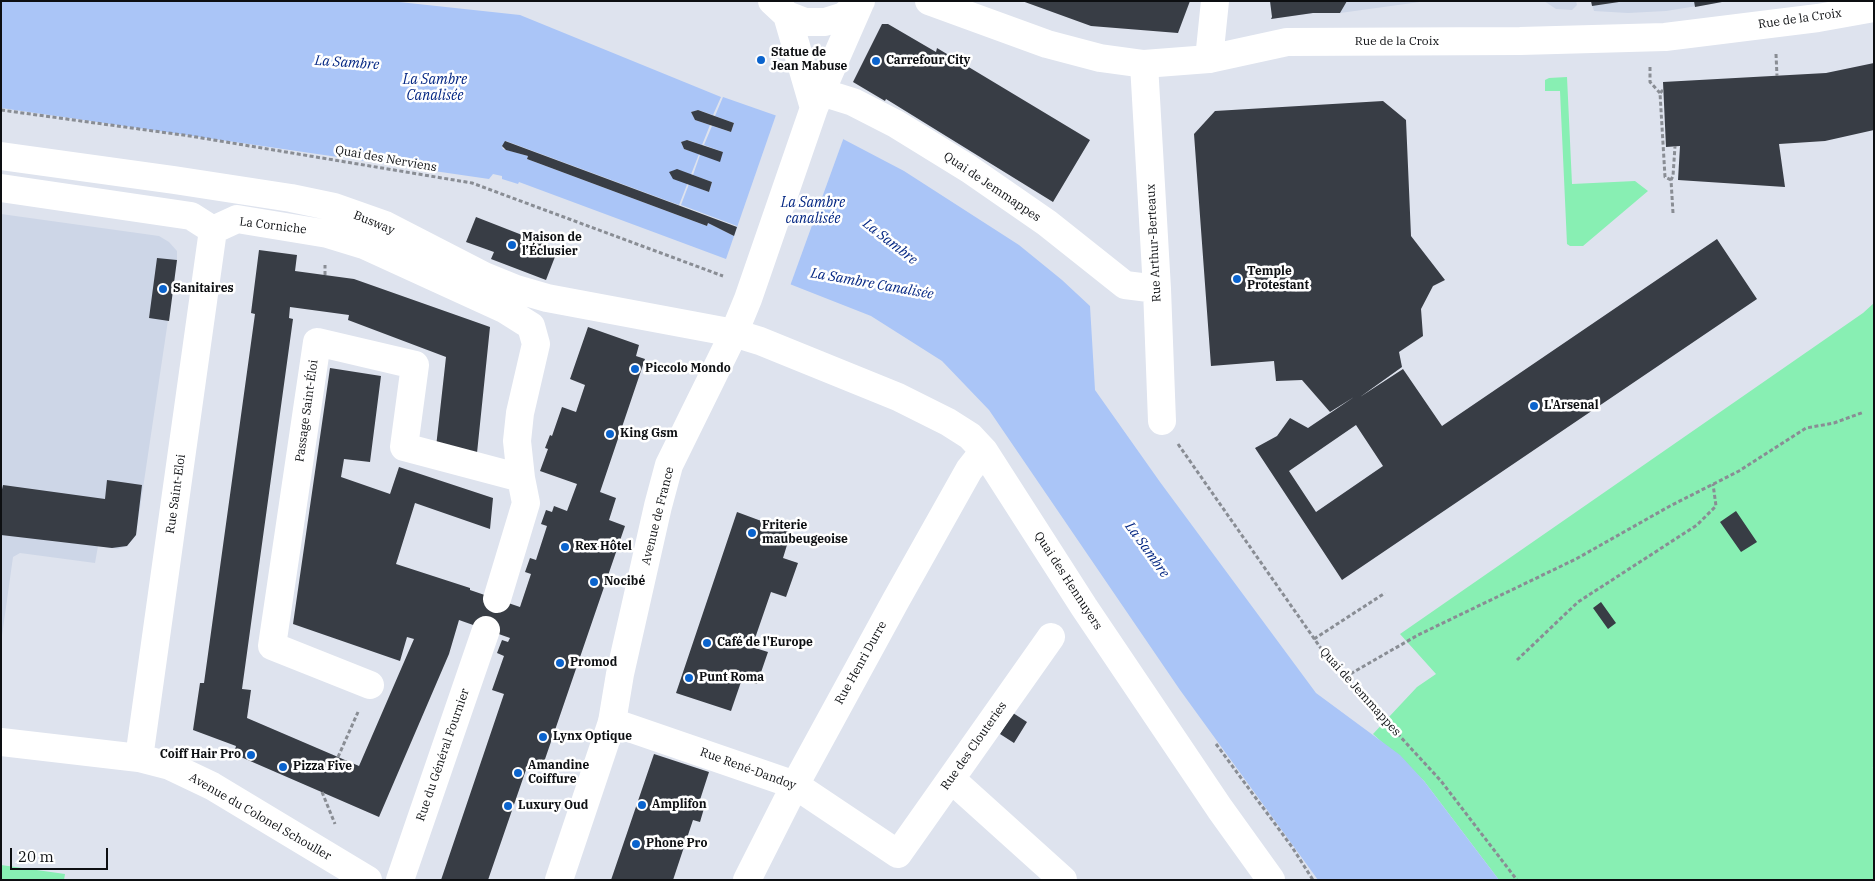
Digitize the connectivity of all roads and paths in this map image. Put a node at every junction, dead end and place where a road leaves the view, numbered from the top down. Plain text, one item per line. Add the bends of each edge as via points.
1 (929, 1) edge
2 (1215, 1) edge
3 (861, 2) edge
4 (779, 8) edge
5 (1874, 8) edge
6 (1209, 59) junction
7 (1144, 64) junction
8 (1663, 90) dead end
9 (816, 105) junction
10 (1, 110) edge
11 (1675, 146) dead end
12 (1, 156) edge
13 (1671, 180) junction
14 (1, 188) edge
15 (1673, 213) dead end
16 (213, 230) junction
17 (752, 286) junction
18 (1157, 289) junction
19 (734, 333) junction
20 (801, 358) joint
21 (1864, 412) dead end
22 (1162, 421) joint
23 (984, 451) junction
24 (521, 478) junction
25 (1713, 484) junction
26 (1385, 593) dead end
27 (497, 599) dead end
28 (486, 630) dead end
29 (1051, 637) dead end
30 (1314, 639) junction
31 (1517, 660) dead end
32 (1345, 677) junction
33 (370, 685) joint
34 (612, 722) junction
35 (1, 742) edge
36 (1214, 742) dead end
37 (338, 757) dead end
38 (139, 758) junction
39 (951, 779) junction
40 (795, 785) junction
41 (898, 854) joint
42 (368, 880) edge
43 (400, 880) edge
44 (559, 880) edge
45 (747, 880) edge
46 (1063, 880) edge
47 (1271, 880) edge
48 (1313, 880) edge
49 (1517, 880) edge

1 - 7 street, Rue de la Croix via 1047,44 1100,58
2 - 6 street
3 - 4 street via 844,16 825,22 805,22
3 - 9 street, Avenue de France
4 - 9 street
5 - 6 street, Rue de la Croix via 1665,37 1520,42 1287,42
6 - 7 street, Rue de la Croix
7 - 18 street, Rue Arthur-Berteaux
8 - 13 path via 1660,93 1665,177
9 - 17 street, Avenue de France
9 - 18 street, Quai de Jemmappes via 853,102 878,115 969,169 1047,223 1125,285
10 - 17 path, Quai des Nerviens via 190,136 472,183
11 - 13 path
12 - 19 street, Busway via 334,207 385,225 516,289
13 - 15 path
14 - 16 street via 191,216
16 - 24 street, La Corniche via 237,219 328,234 364,245 504,309 531,326 536,344 517,441
16 - 38 street, Rue Saint-Eloi
17 - 19 street, Avenue de France
18 - 22 street, Rue Arthur-Berteaux
19 - 20 street, Busway
19 - 34 street, Avenue de France via 670,466 658,506
20 - 23 street, Quai des Hennuyers via 898,397 948,422 970,436
21 - 25 path via 1834,423 1806,428
22 - 30 path, Quai de Jemmappes
23 - 40 street, Rue Henri Durre via 969,470
23 - 47 street, Quai des Hennuyers via 1084,607
24 - 27 street via 526,503
24 - 33 street, Passage Saint-Éloi via 404,447 415,365 317,342 272,646
25 - 31 path via 1716,506 1697,525 1578,602
25 - 32 path via 1576,559 1418,635
26 - 30 path
28 - 43 street, Rue du Général Fournier
29 - 39 street, Rue des Clouteries
30 - 32 path, Quai de Jemmappes
32 - 49 path, Quai de Jemmappes via 1441,781
33 - 37 path
34 - 40 street, Rue René-Dandoy
34 - 44 street, Avenue de France
35 - 38 street, Avenue du Colonel Schouller
36 - 48 path
38 - 42 street, Avenue du Colonel Schouller via 170,766 212,786
39 - 41 street, Rue des Clouteries
39 - 46 street
40 - 41 street, Rue René-Dandoy
40 - 45 street, Rue Henri Durre

